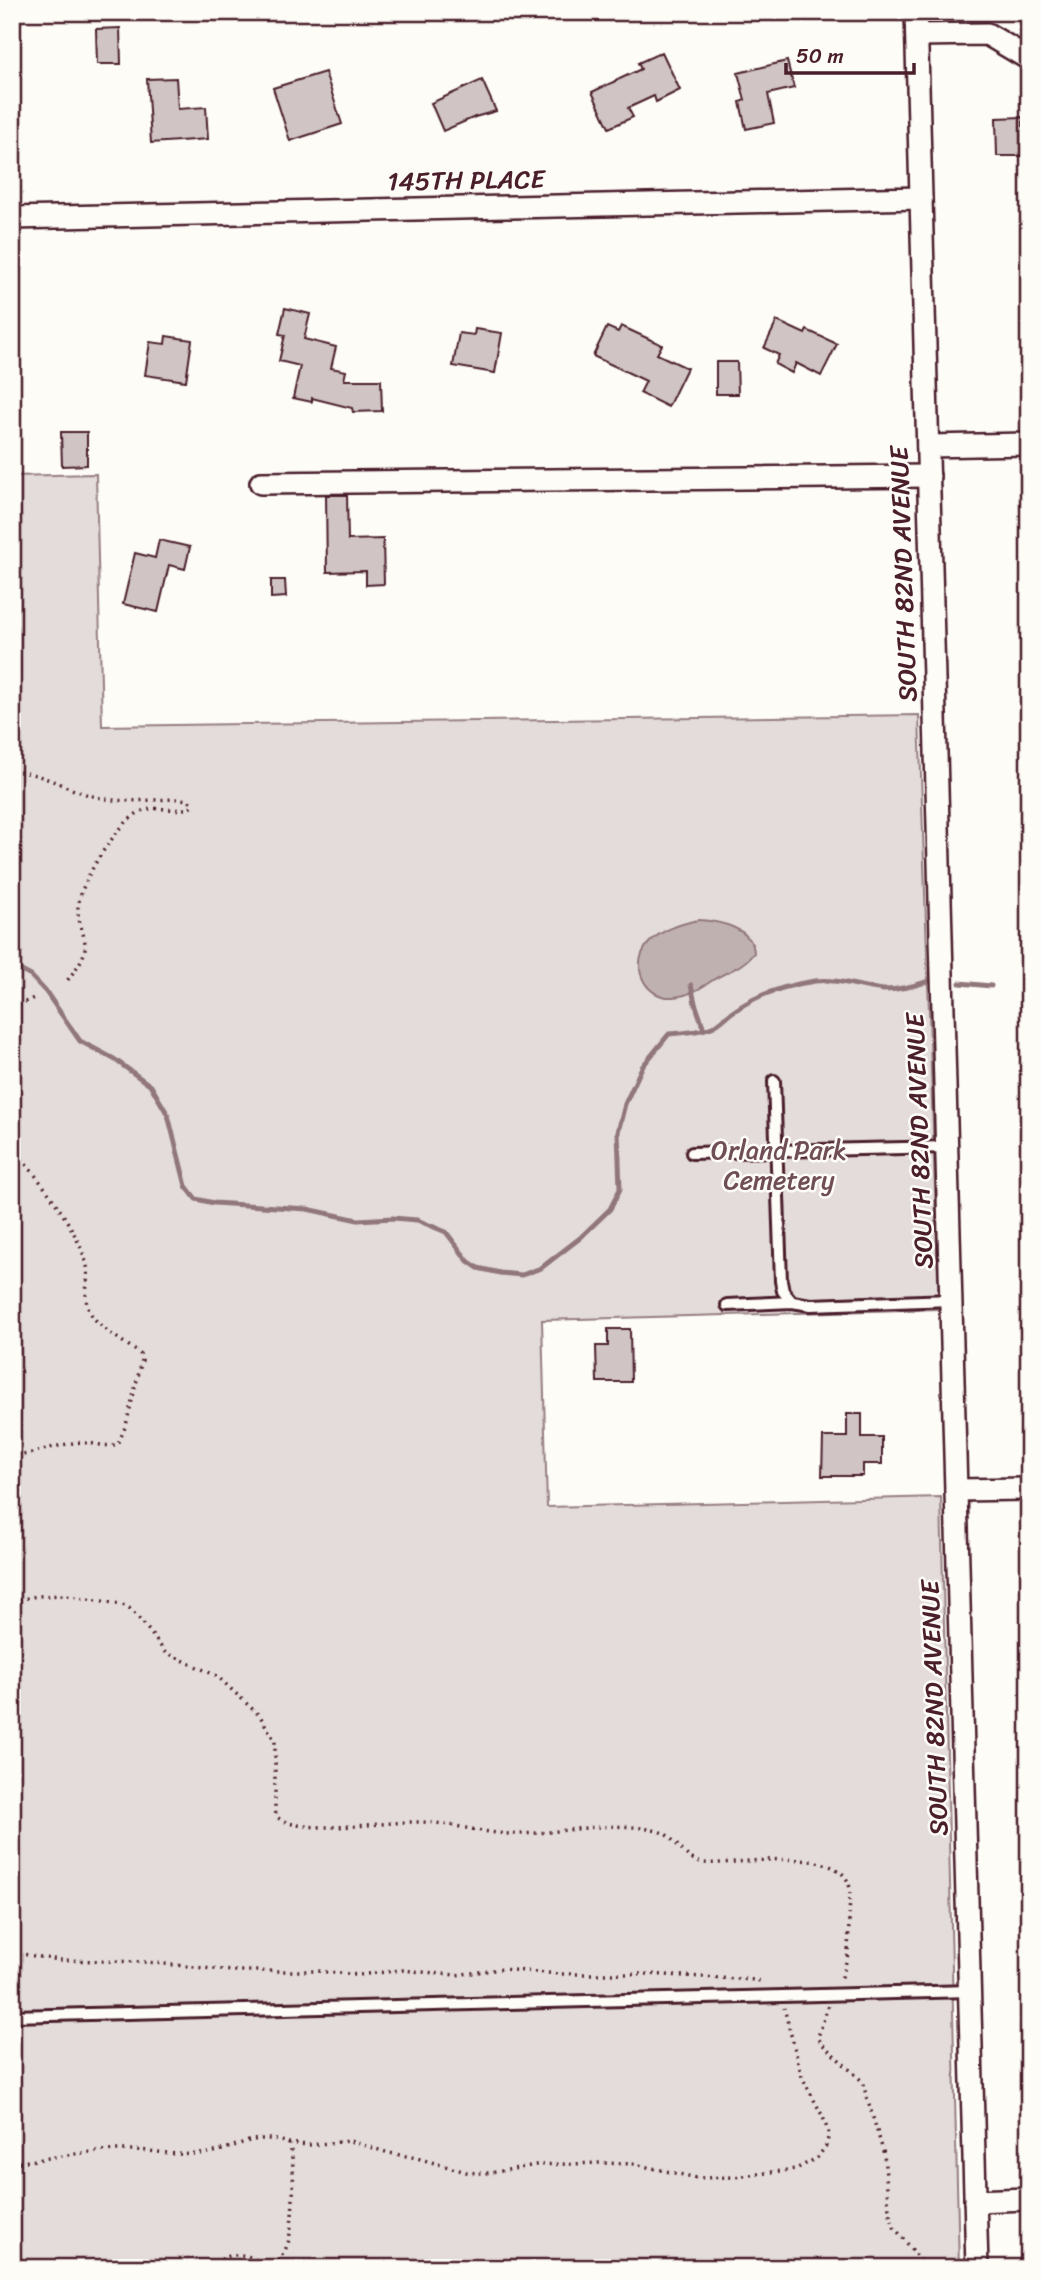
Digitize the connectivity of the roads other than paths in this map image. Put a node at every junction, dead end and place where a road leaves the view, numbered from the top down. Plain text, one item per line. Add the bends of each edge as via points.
1 (916, 12) edge
2 (917, 35) junction
3 (1029, 59) edge
4 (921, 198) junction
5 (12, 218) edge
6 (1029, 444) edge
7 (928, 446) junction
8 (929, 476) junction
9 (261, 483) dead end
10 (774, 1081) dead end
11 (947, 1147) junction
12 (776, 1152) junction
13 (692, 1153) dead end
14 (951, 1300) junction
15 (792, 1302) junction
16 (727, 1305) dead end
17 (1029, 1489) edge
18 (956, 1490) junction
19 (970, 1991) junction
20 (12, 2016) edge
21 (1029, 2199) edge
22 (975, 2201) junction
23 (977, 2268) edge

1 - 2 street, SOUTH 82ND AVENUE
2 - 3 street via 987,34
2 - 4 street, SOUTH 82ND AVENUE
4 - 5 street, 145TH PLACE
4 - 7 street, SOUTH 82ND AVENUE
6 - 7 street
7 - 8 street, SOUTH 82ND AVENUE
8 - 9 street
8 - 11 street, SOUTH 82ND AVENUE
10 - 12 lane
11 - 12 lane
11 - 14 street, SOUTH 82ND AVENUE
12 - 13 lane
12 - 15 lane via 781,1281
14 - 15 lane
14 - 18 street, SOUTH 82ND AVENUE
15 - 16 lane
17 - 18 street
18 - 19 street, SOUTH 82ND AVENUE
19 - 20 lane
19 - 22 street, SOUTH 82ND AVENUE
21 - 22 street
22 - 23 street, SOUTH 82ND AVENUE

